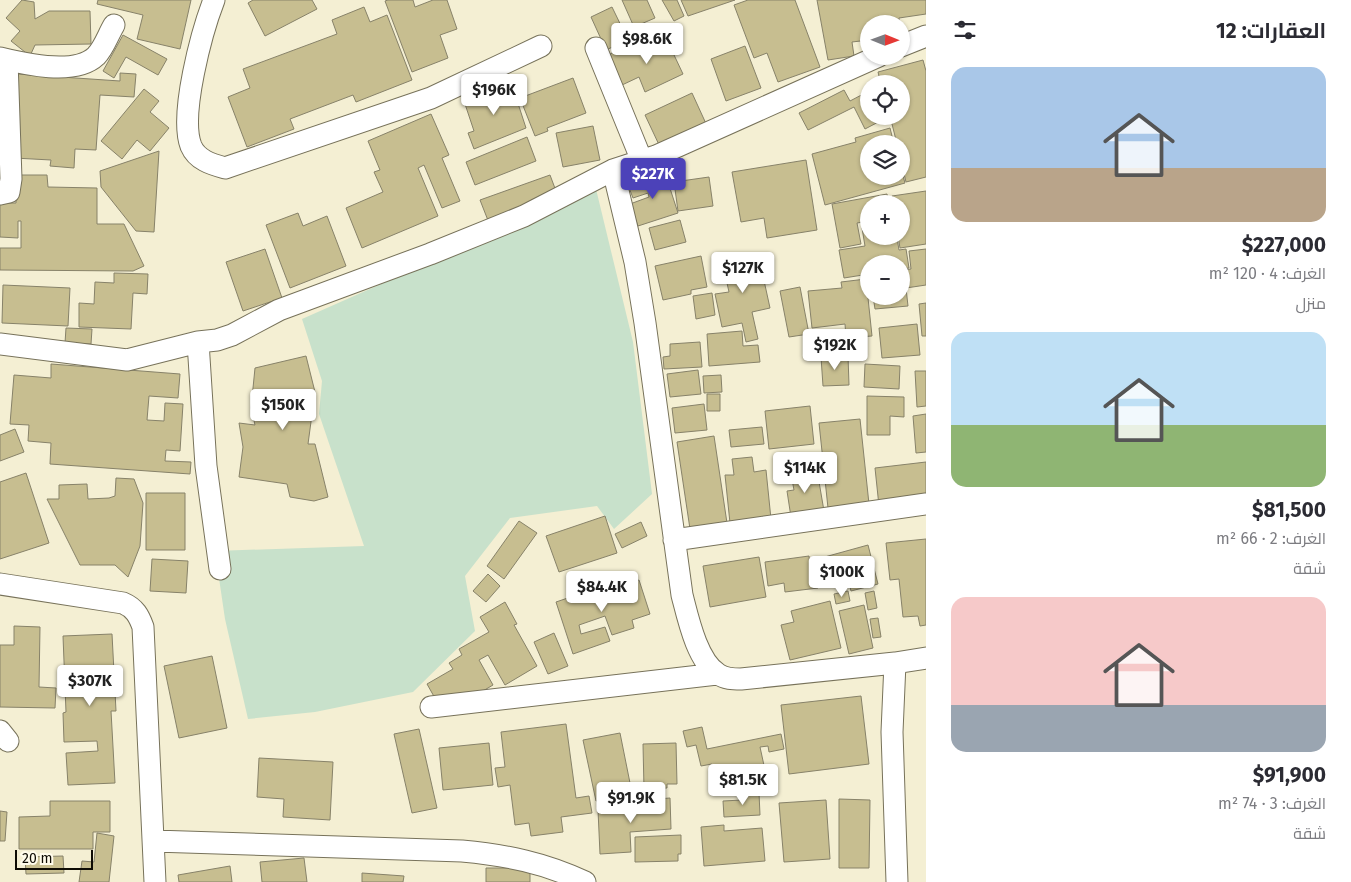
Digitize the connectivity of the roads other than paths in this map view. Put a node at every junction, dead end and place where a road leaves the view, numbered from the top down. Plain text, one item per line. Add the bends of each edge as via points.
1 (214, 0) edge
2 (114, 25) dead end
3 (926, 36) edge
4 (910, 42) edge
5 (541, 46) dead end
6 (596, 48) dead end
7 (3, 59) edge
8 (860, 64) edge
9 (642, 161) junction
10 (613, 170) junction
11 (0, 194) edge
12 (198, 342) junction
13 (0, 344) edge
14 (926, 504) edge
15 (674, 540) junction
16 (220, 569) dead end
17 (0, 584) edge
18 (926, 658) edge
19 (895, 663) junction
20 (717, 674) junction
21 (431, 707) dead end
22 (154, 841) junction
23 (156, 882) edge
24 (585, 882) edge
25 (897, 882) edge

1 - 5 street via 197,53 188,123 191,146 205,162 225,168 431,98
2 - 7 street via 94,58 78,64 55,68
3 - 4 street
6 - 9 street
7 - 11 street via 11,179 9,192
8 - 9 street
9 - 10 street
10 - 12 street via 524,216 279,310 232,335
10 - 15 street via 635,262
12 - 13 street via 127,360
12 - 16 street via 206,466
14 - 15 street
15 - 20 street via 682,595 693,635
17 - 22 street via 123,603 136,611 143,627
18 - 19 street
19 - 20 street via 741,679
19 - 25 street via 892,732
20 - 21 street
22 - 23 street
22 - 24 street via 502,854 535,862

